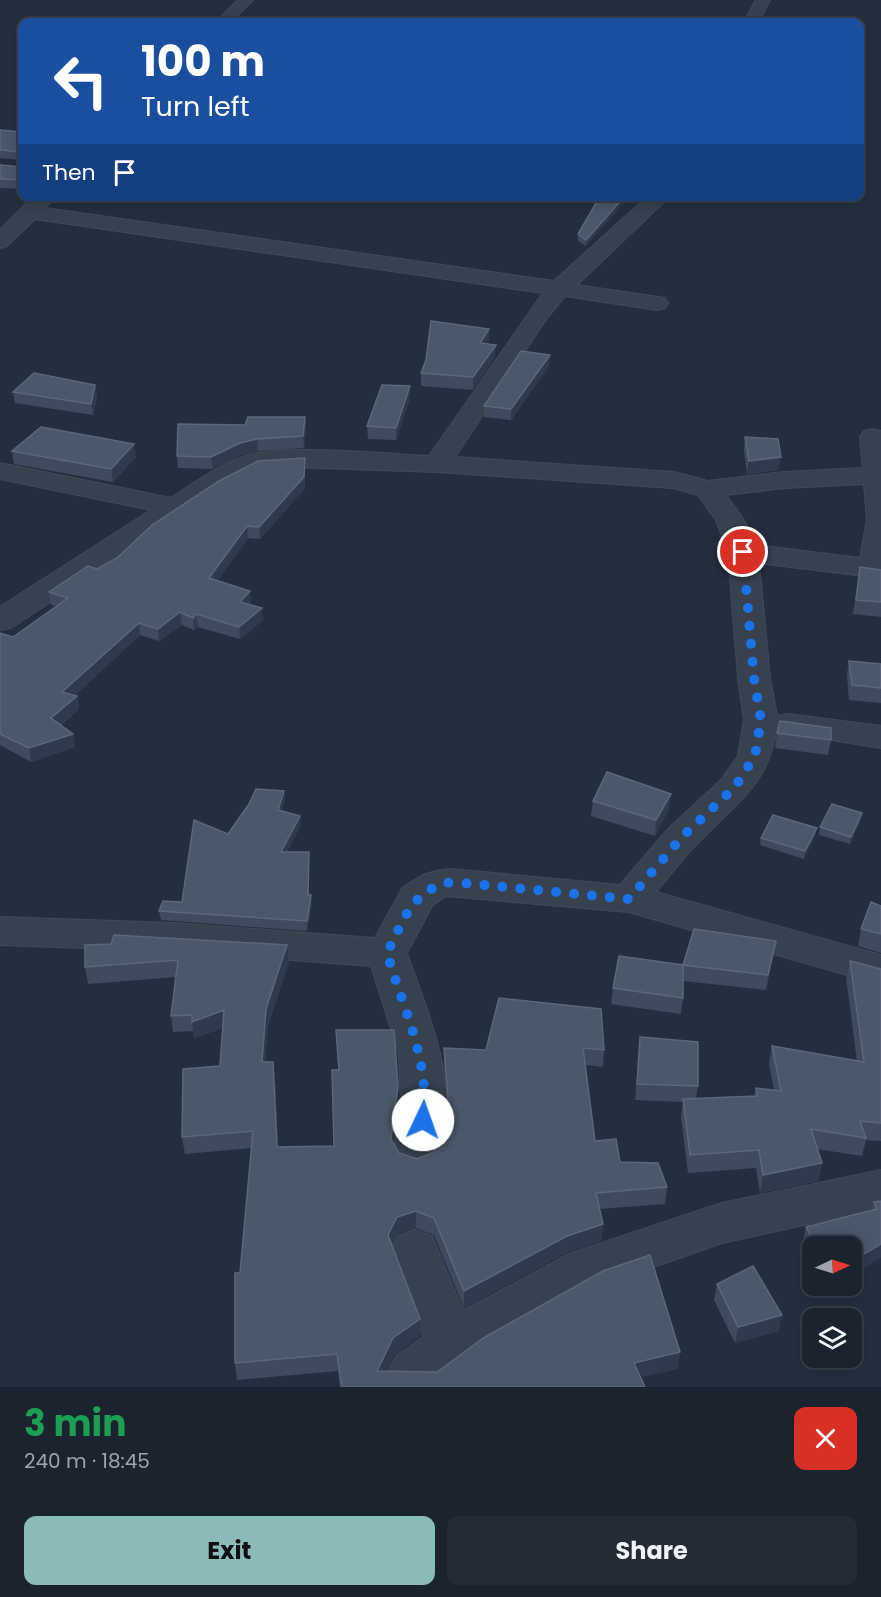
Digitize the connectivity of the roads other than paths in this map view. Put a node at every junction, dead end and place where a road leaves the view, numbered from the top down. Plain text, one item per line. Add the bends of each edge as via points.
1 (246, 0) edge
2 (763, 0) edge
3 (227, 18) edge
4 (753, 18) edge
5 (41, 201) edge
6 (655, 201) edge
7 (30, 212) junction
8 (0, 242) edge
9 (558, 290) junction
10 (657, 303) dead end
11 (873, 437) dead end
12 (438, 464) junction
13 (0, 471) edge
14 (878, 475) junction
15 (708, 489) junction
16 (175, 507) junction
17 (743, 552) junction
18 (877, 568) edge
19 (0, 621) edge
20 (761, 720) junction
21 (881, 737) edge
22 (629, 899) junction
23 (0, 931) edge
24 (387, 953) junction
25 (881, 970) edge
26 (416, 1155) dead end
27 (881, 1189) edge
28 (415, 1251) dead end
29 (451, 1346) junction
30 (406, 1387) edge

1 - 3 street
2 - 4 street
5 - 7 street
6 - 9 street
7 - 8 street
7 - 9 street
9 - 10 street
9 - 12 street
11 - 14 street
12 - 15 street via 674,480
12 - 16 street via 261,460
13 - 16 street
14 - 15 street
14 - 18 street via 881,519
15 - 17 street via 730,520
16 - 19 street
17 - 18 street
17 - 20 street
20 - 21 street
20 - 22 street via 755,756 735,787 682,837
22 - 24 street via 452,882 436,884 417,897
22 - 25 street
23 - 24 street
24 - 26 street via 420,1054 426,1101
27 - 29 street via 722,1223 584,1270
28 - 29 street
29 - 30 street via 414,1373

